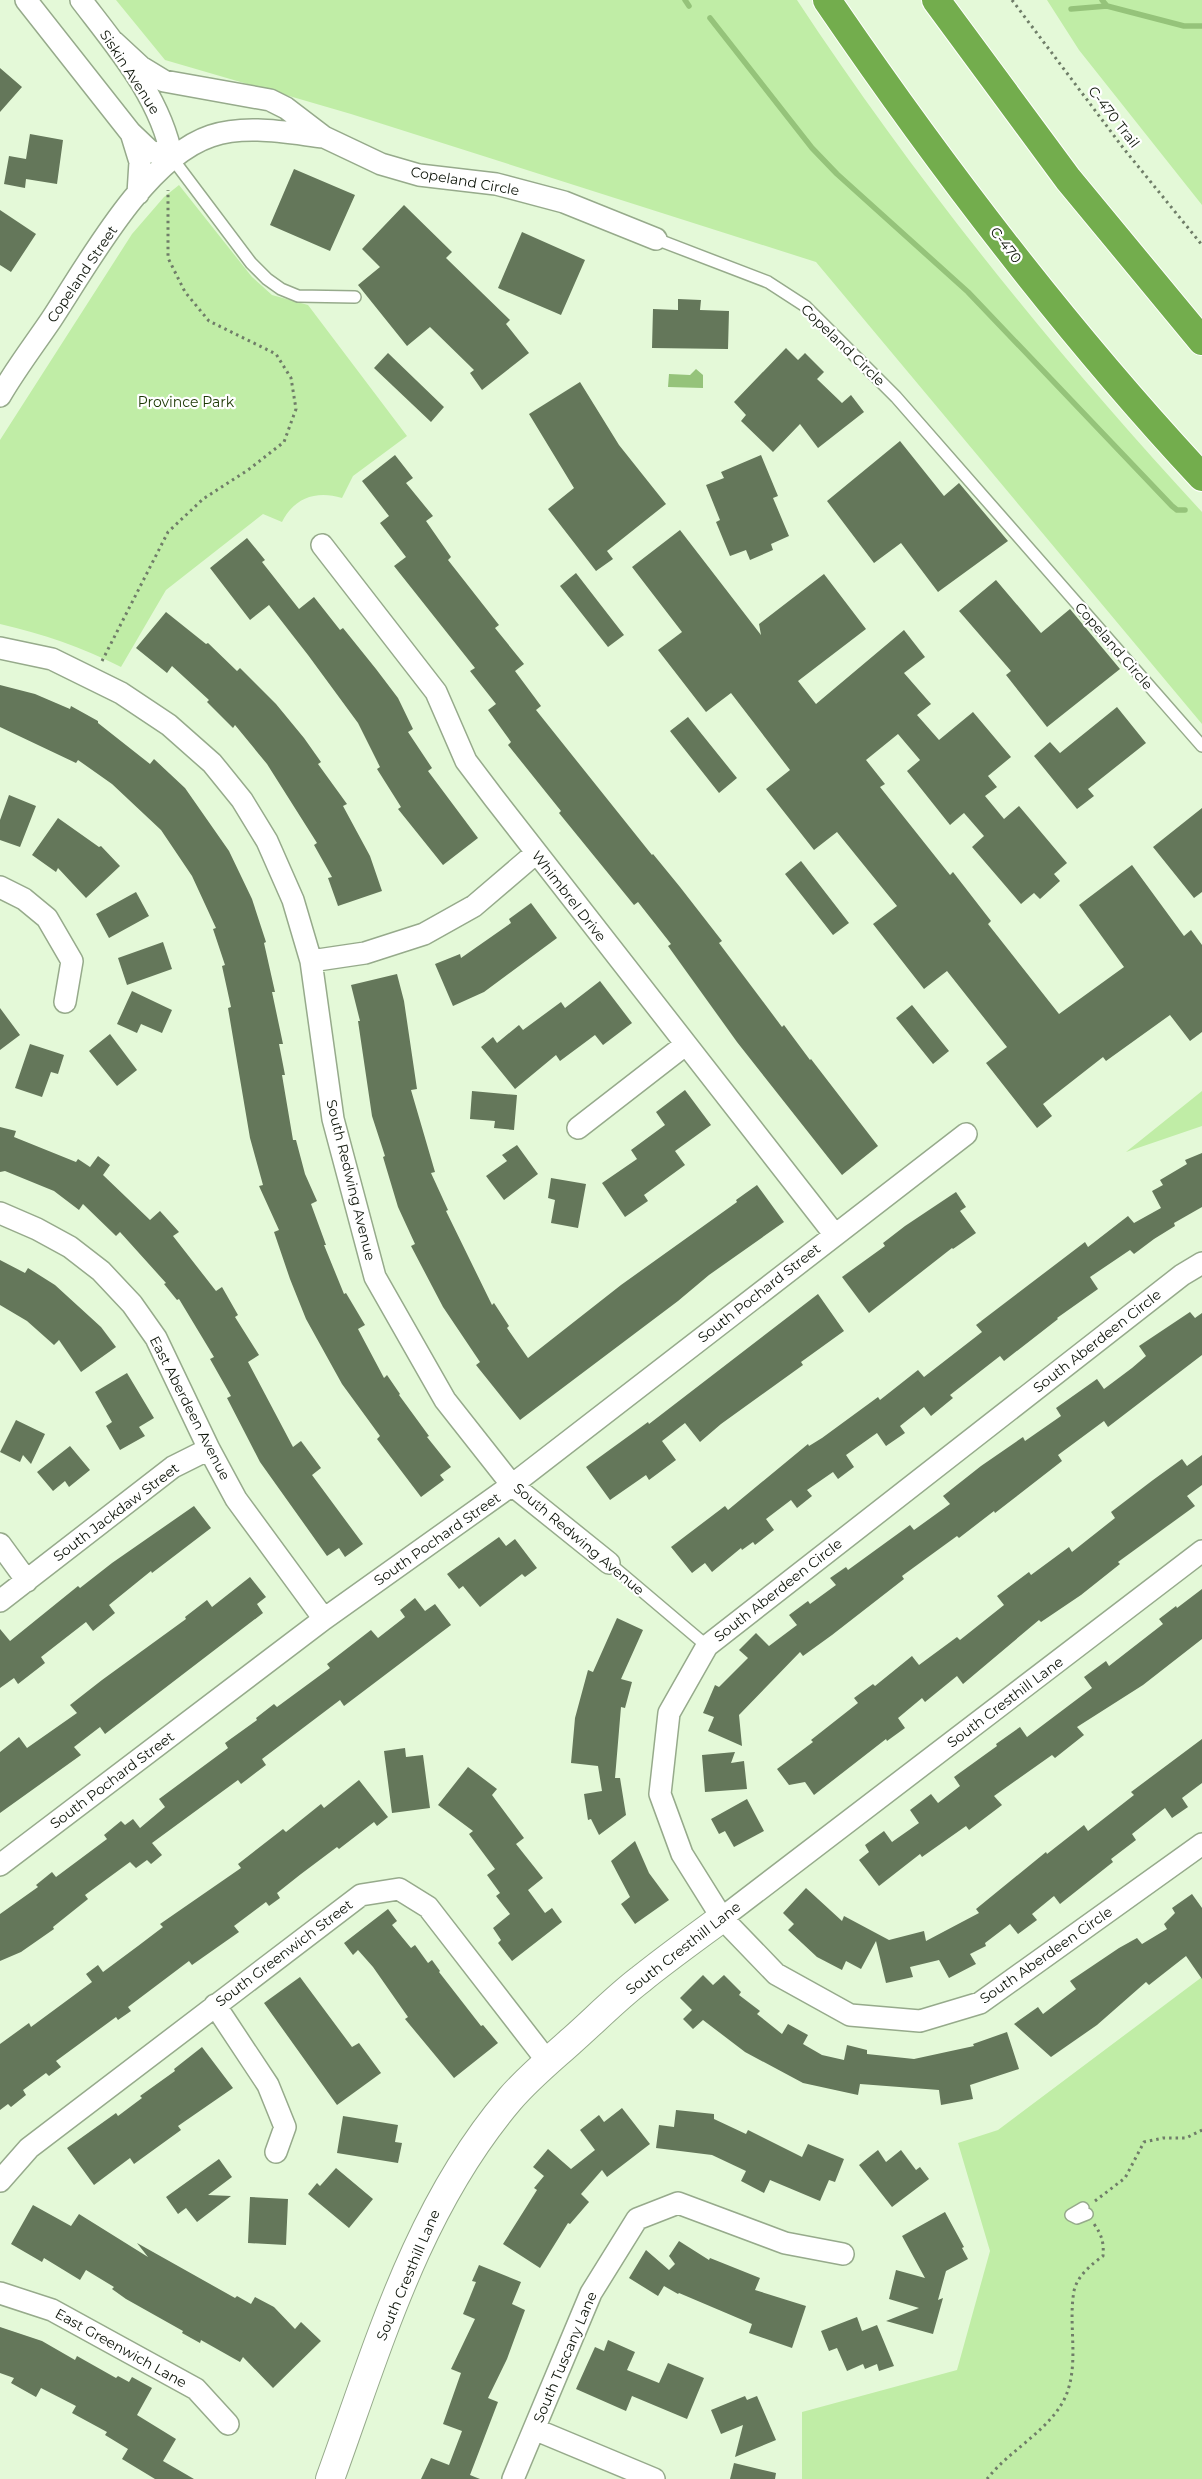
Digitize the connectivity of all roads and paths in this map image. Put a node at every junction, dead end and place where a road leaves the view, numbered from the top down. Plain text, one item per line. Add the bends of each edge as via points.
1 (26, 0) edge
2 (81, 0) edge
3 (827, 0) edge
4 (936, 0) edge
5 (1012, 0) edge
6 (114, 42) junction
7 (130, 132) junction
8 (324, 137) junction
9 (178, 166) junction
10 (138, 194) junction
11 (656, 238) joint
12 (1202, 245) edge
13 (355, 297) dead end
14 (1202, 341) edge
15 (2, 386) edge
16 (1202, 477) edge
17 (322, 545) dead end
18 (0, 648) edge
19 (93, 678) junction
20 (1202, 746) edge
21 (536, 854) junction
22 (0, 888) edge
23 (311, 961) junction
24 (65, 1002) dead end
25 (685, 1045) junction
26 (578, 1128) dead end
27 (966, 1134) dead end
28 (0, 1213) edge
29 (835, 1234) junction
30 (1202, 1263) edge
31 (209, 1449) junction
32 (512, 1485) junction
33 (0, 1544) edge
34 (1202, 1551) edge
35 (609, 1563) joint
36 (27, 1580) junction
37 (0, 1601) edge
38 (324, 1620) junction
39 (707, 1646) junction
40 (1202, 1844) edge
41 (0, 1865) edge
42 (722, 1918) junction
43 (215, 2005) junction
44 (548, 2062) junction
45 (1202, 2130) edge
46 (276, 2152) dead end
47 (0, 2181) edge
48 (843, 2254) dead end
49 (0, 2293) edge
50 (228, 2424) dead end
51 (534, 2429) junction
52 (330, 2479) edge
53 (513, 2479) edge
54 (654, 2479) edge
55 (987, 2479) edge

1 - 7 street
2 - 6 street, Siskin Avenue
3 - 16 highway, C-470 via 991,227 1106,369
4 - 14 highway via 1073,186
5 - 12 path, C-470 Trail via 1124,150
6 - 8 street, Copeland Circle via 141,67 164,81 270,100
6 - 9 street, Siskin Avenue via 156,110
7 - 9 street via 150,151
7 - 10 street via 140,162
8 - 9 street, Copeland Circle via 266,131 217,134 193,144
8 - 11 street, Copeland Circle via 381,164 419,175 496,184 564,202
9 - 10 street, Copeland Street
9 - 13 lane via 267,280 298,296
9 - 19 path via 168,184 168,258 185,292 209,320 276,354 291,378 296,409 284,442 203,499 168,532
10 - 15 street, Copeland Street
11 - 20 lane, Copeland Circle via 768,282 805,306 896,397
17 - 21 street, Whimbrel Drive via 436,692 466,761
18 - 19 street, South Redwing Avenue via 52,660
19 - 23 street, South Redwing Avenue via 169,725 212,763 242,800 267,841 293,900
21 - 23 street via 474,906 424,934 365,953
21 - 25 street, Whimbrel Drive
22 - 24 street via 24,899 47,918 72,961
23 - 32 street, South Redwing Avenue via 333,1119 375,1277 445,1400
25 - 26 street
25 - 29 street, Whimbrel Drive
27 - 29 street, South Pochard Street
28 - 31 street, East Aberdeen Avenue via 70,1247 101,1271 132,1304 156,1338
29 - 32 street, South Pochard Street
30 - 39 street, South Aberdeen Circle via 1182,1275
31 - 36 street, South Jackdaw Street via 173,1467
31 - 38 street, East Aberdeen Avenue via 236,1499
32 - 35 street, South Redwing Avenue
32 - 38 street, South Pochard Street
33 - 36 street
34 - 42 street, South Cresthill Lane
35 - 39 lane, South Redwing Avenue
36 - 37 street, South Jackdaw Street
38 - 41 street, South Pochard Street
39 - 42 street, South Aberdeen Circle via 669,1713 660,1794 682,1854
40 - 42 street, South Aberdeen Circle via 980,2003 920,2021 850,2015 776,1974
42 - 44 street, South Cresthill Lane via 640,1980
43 - 44 street, South Greenwich Street via 361,1895 399,1889 428,1906
43 - 46 street via 268,2084 286,2127
43 - 47 street, South Greenwich Street via 29,2148
44 - 52 street, South Cresthill Lane via 511,2098 444,2192 388,2318
45 - 55 path via 1186,2138 1144,2142 1125,2178 1085,2211 1101,2234 1103,2256 1088,2268 1074,2290 1073,2347 1067,2394 1054,2415
48 - 51 street, South Tuscany Lane via 785,2242 678,2203 637,2219 591,2293
49 - 50 street, East Greenwich Lane via 52,2310 196,2389
51 - 53 street, South Tuscany Lane
51 - 54 street

